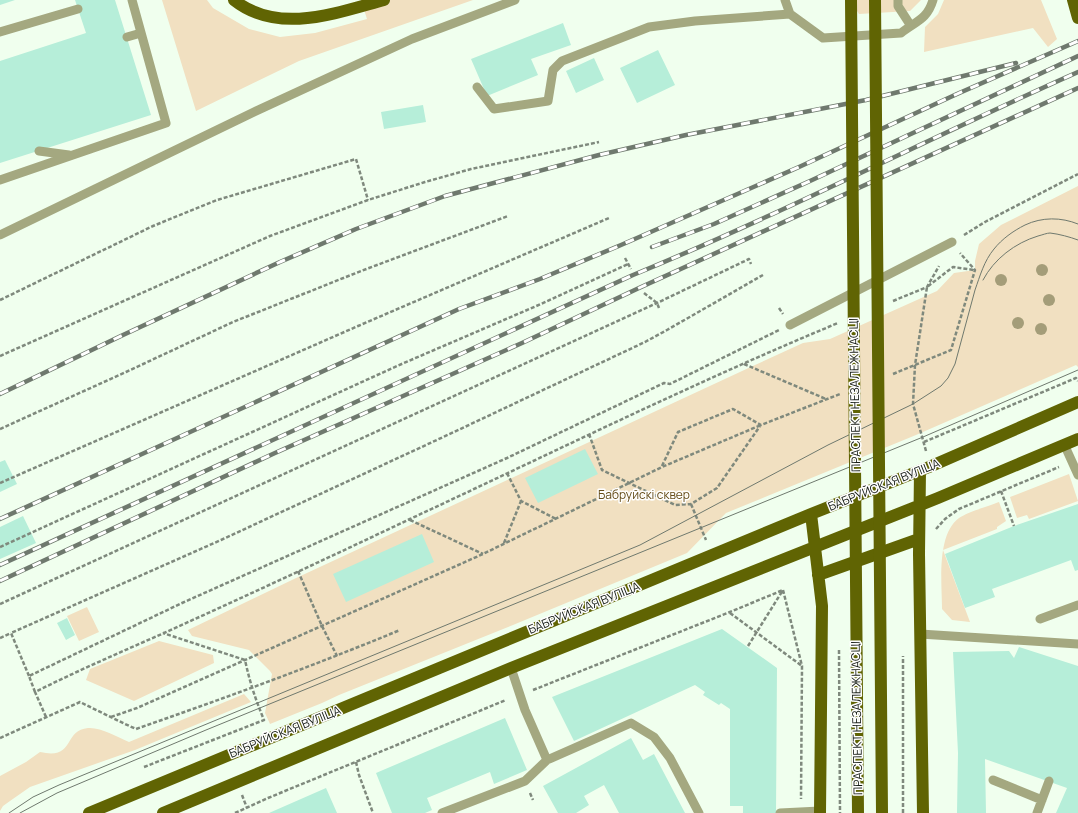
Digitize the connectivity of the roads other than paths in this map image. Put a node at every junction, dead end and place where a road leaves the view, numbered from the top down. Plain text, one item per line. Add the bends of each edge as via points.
1 (132, 0) edge
2 (234, 0) edge
3 (384, 0) edge
4 (515, 0) edge
5 (785, 0) edge
6 (851, 0) edge
7 (876, 0) edge
8 (898, 0) edge
9 (933, 0) edge
10 (1073, 0) edge
11 (78, 9) dead end
12 (790, 14) junction
13 (1078, 18) edge
14 (911, 26) junction
15 (0, 32) edge
16 (141, 34) junction
17 (127, 37) dead end
18 (477, 86) dead end
19 (39, 151) dead end
20 (73, 155) junction
21 (0, 180) edge
22 (0, 234) edge
23 (952, 242) road end
24 (790, 325) road end
25 (1078, 402) edge
26 (1078, 439) edge
27 (1064, 444) junction
28 (920, 471) junction
29 (1078, 476) edge
30 (920, 504) junction
31 (811, 514) junction
32 (919, 539) junction
33 (814, 546) junction
34 (818, 575) junction
35 (1078, 605) edge
36 (1040, 619) dead end
37 (920, 634) junction
38 (1078, 644) edge
39 (511, 668) junction
40 (547, 760) junction
41 (993, 780) dead end
42 (1049, 781) dead end
43 (1042, 800) junction
44 (460, 809) edge
45 (801, 812) edge
46 (820, 812) edge
47 (89, 813) edge
48 (163, 813) edge
49 (442, 813) edge
50 (699, 813) edge
51 (780, 813) edge
52 (858, 813) edge
53 (882, 813) edge
54 (923, 813) edge
55 (1037, 813) edge

1 - 16 lane
2 - 3 main road, bridge via 258,14 280,19 295,19 311,18
4 - 22 lane via 412,39
5 - 12 lane
6 - 52 main road, ПРАСПЕКТ НЕЗАЛЕЖНАСЦІ, bridge
7 - 53 main road, ПРАСПЕКТ НЕЗАЛЕЖНАСЦІ, bridge
8 - 14 lane via 898,6
9 - 14 lane via 930,11
10 - 13 main road
11 - 15 lane
12 - 14 lane via 824,38 901,33
12 - 18 lane via 649,27 562,61 553,70 548,102 494,109
16 - 17 lane
16 - 20 lane via 166,123
19 - 20 lane
20 - 21 lane
23 - 24 lane
25 - 28 main road, БАБРУЙСКАЯ ВУЛІЦА
26 - 27 main road
27 - 29 lane
27 - 30 main road
28 - 30 main road
28 - 31 main road, БАБРУЙСКАЯ ВУЛІЦА
30 - 32 main road
30 - 33 main road
31 - 33 main road
31 - 47 main road, БАБРУЙСКАЯ ВУЛІЦА
32 - 34 main road
32 - 37 main road
33 - 34 main road
33 - 39 main road
34 - 46 main road via 822,606
35 - 36 lane
37 - 38 lane
37 - 54 main road
39 - 40 lane via 525,710
39 - 48 main road
40 - 44 lane via 525,781
40 - 50 lane via 631,723 654,737 670,758
41 - 43 lane
42 - 43 lane
43 - 55 lane
44 - 49 lane
45 - 46 lane
45 - 51 lane

